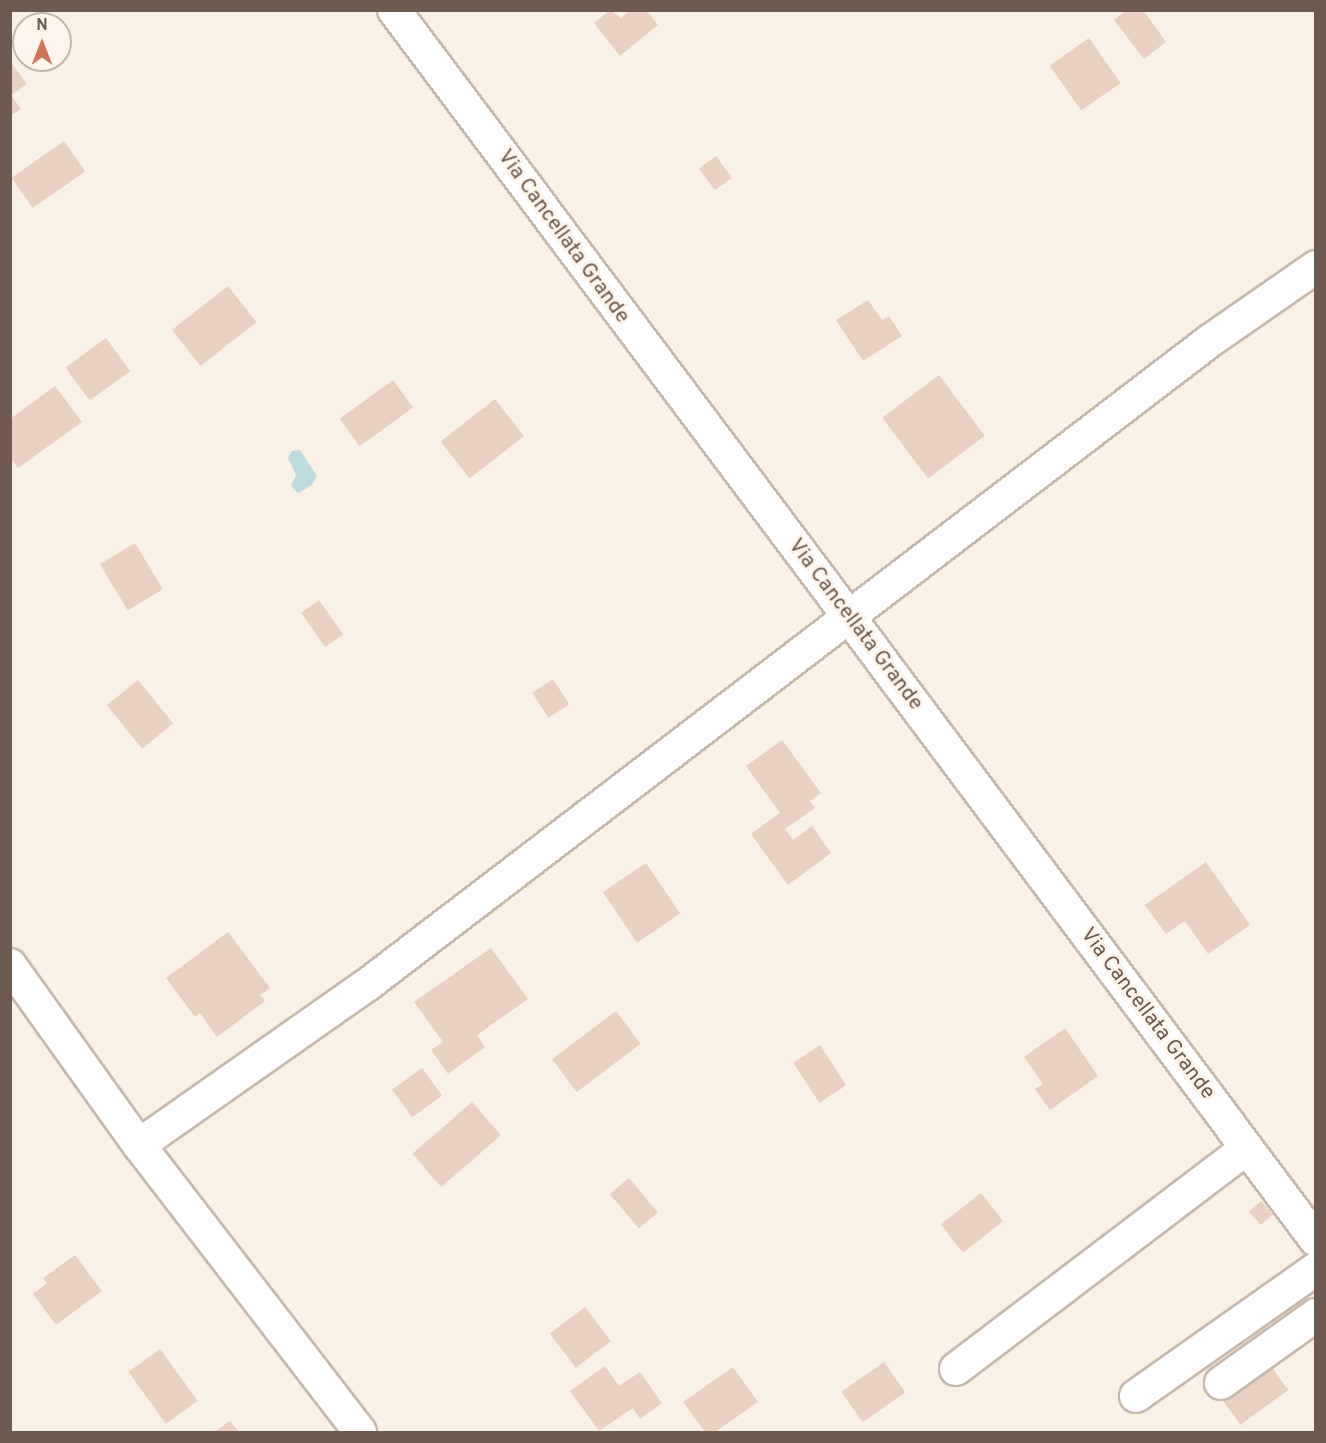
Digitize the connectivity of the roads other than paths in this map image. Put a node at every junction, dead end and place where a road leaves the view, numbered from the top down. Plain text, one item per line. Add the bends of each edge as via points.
1 (394, 10) edge
2 (1316, 267) edge
3 (848, 616) junction
4 (10, 965) edge
5 (139, 1145) junction
6 (1247, 1148) junction
7 (1316, 1240) edge
8 (1316, 1269) edge
9 (1316, 1316) edge
10 (956, 1369) dead end
11 (1221, 1383) dead end
12 (1136, 1396) dead end
13 (360, 1432) edge

1 - 3 street, Via Cancellata Grande
2 - 3 street via 1211,339
3 - 5 street via 367,985
3 - 6 street, Via Cancellata Grande
4 - 5 street
5 - 13 street
6 - 7 street, Via Cancellata Grande
6 - 10 street
8 - 12 street
9 - 11 street

